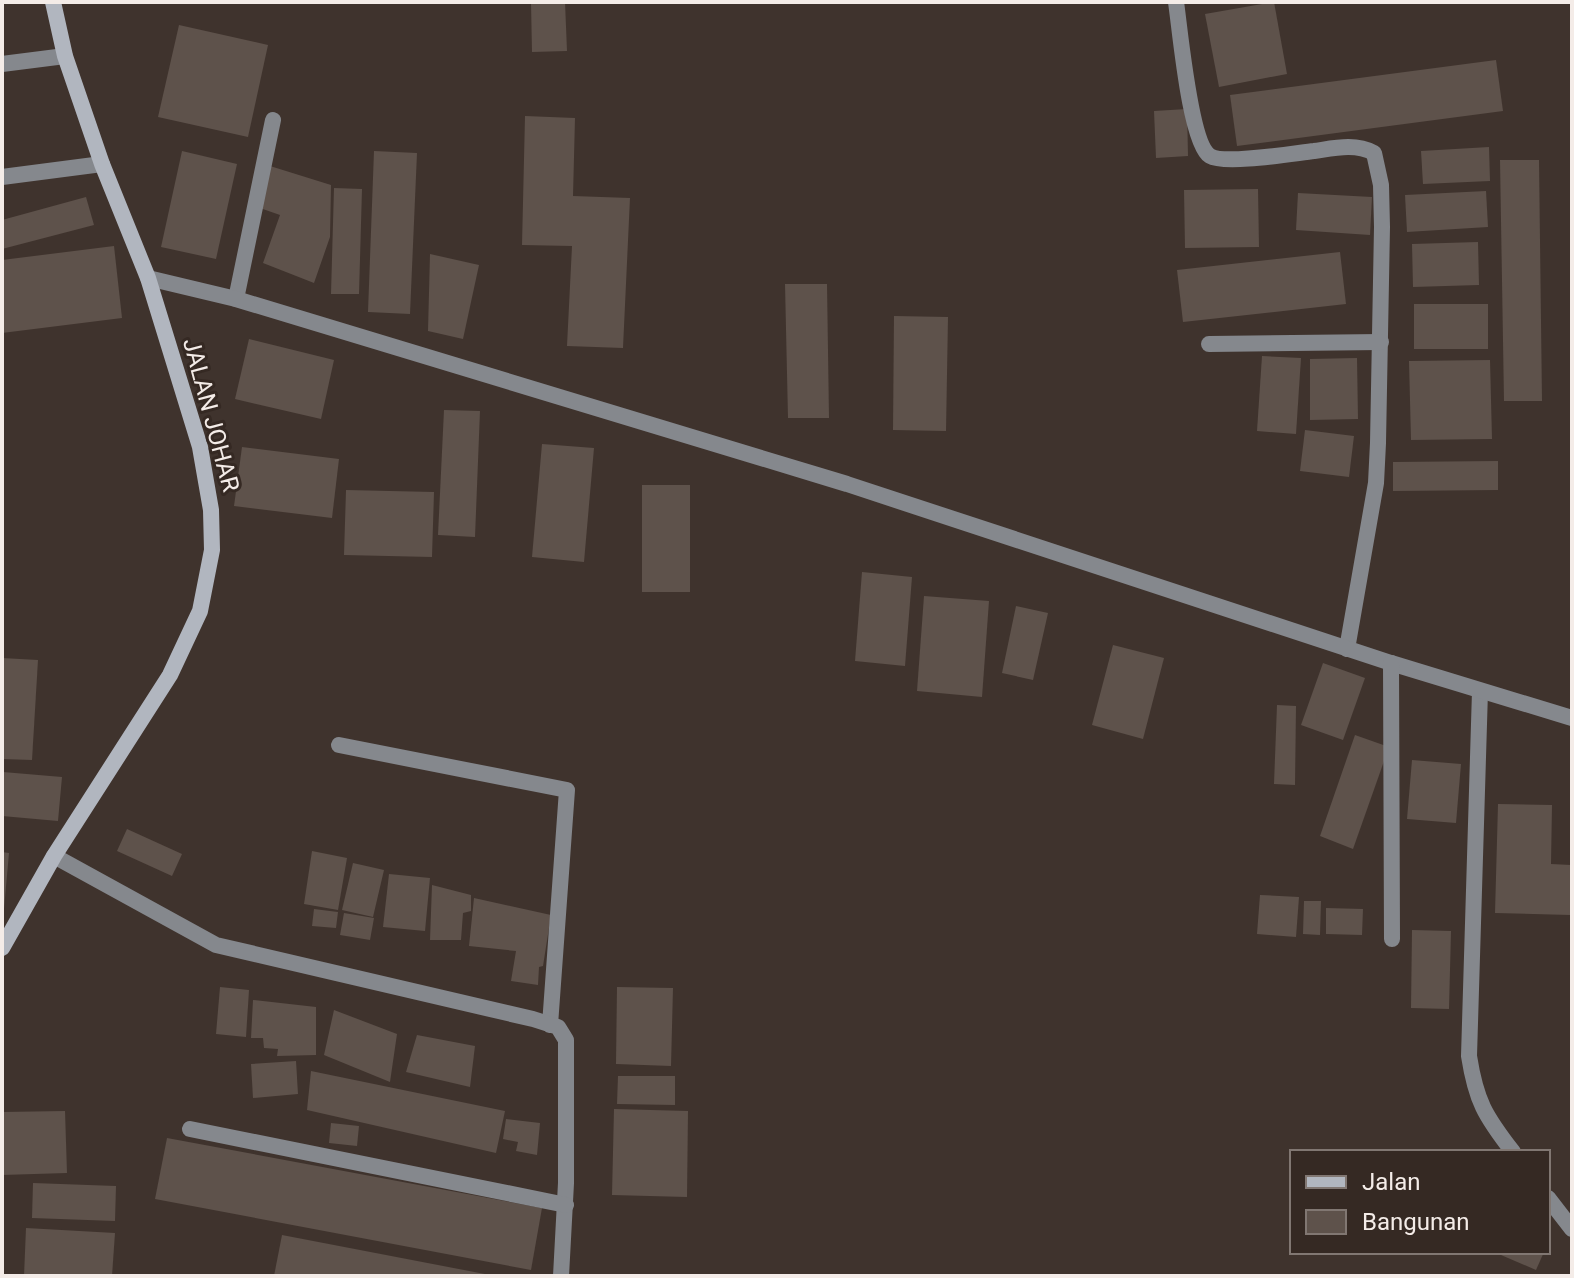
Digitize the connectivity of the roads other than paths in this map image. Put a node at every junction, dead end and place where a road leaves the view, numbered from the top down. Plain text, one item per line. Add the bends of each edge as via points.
1 (53, 2) edge
2 (1176, 2) edge
3 (65, 56) junction
4 (2, 64) edge
5 (273, 120) dead end
6 (102, 164) junction
7 (2, 177) edge
8 (148, 278) junction
9 (236, 299) junction
10 (1381, 342) junction
11 (1209, 344) dead end
12 (1347, 649) junction
13 (1391, 663) junction
14 (1480, 691) junction
15 (1572, 718) edge
16 (339, 745) dead end
17 (54, 856) junction
18 (1392, 939) dead end
19 (3, 944) edge
20 (550, 1025) junction
21 (190, 1129) dead end
22 (1511, 1150) edge
23 (1550, 1201) edge
24 (566, 1205) junction
25 (1572, 1229) edge
26 (561, 1276) edge

1 - 3 street, JALAN JOHAR
2 - 10 street via 1194,121 1209,156 1243,159 1350,146 1374,153 1381,185
3 - 4 street
3 - 6 street, JALAN JOHAR
5 - 9 street
6 - 7 street
6 - 8 street, JALAN JOHAR
8 - 9 street
8 - 17 street, JALAN JOHAR via 200,447 211,510 209,572 200,611 170,675
9 - 12 street via 832,479
10 - 11 street
10 - 12 street via 1376,483
12 - 13 street
13 - 14 street
13 - 18 street
14 - 15 street
14 - 22 street via 1469,1056 1486,1118
16 - 20 street via 567,790
17 - 19 street, JALAN JOHAR
17 - 20 street via 216,945
20 - 24 street via 558,1027 566,1040
21 - 24 street
23 - 25 street
24 - 26 street

